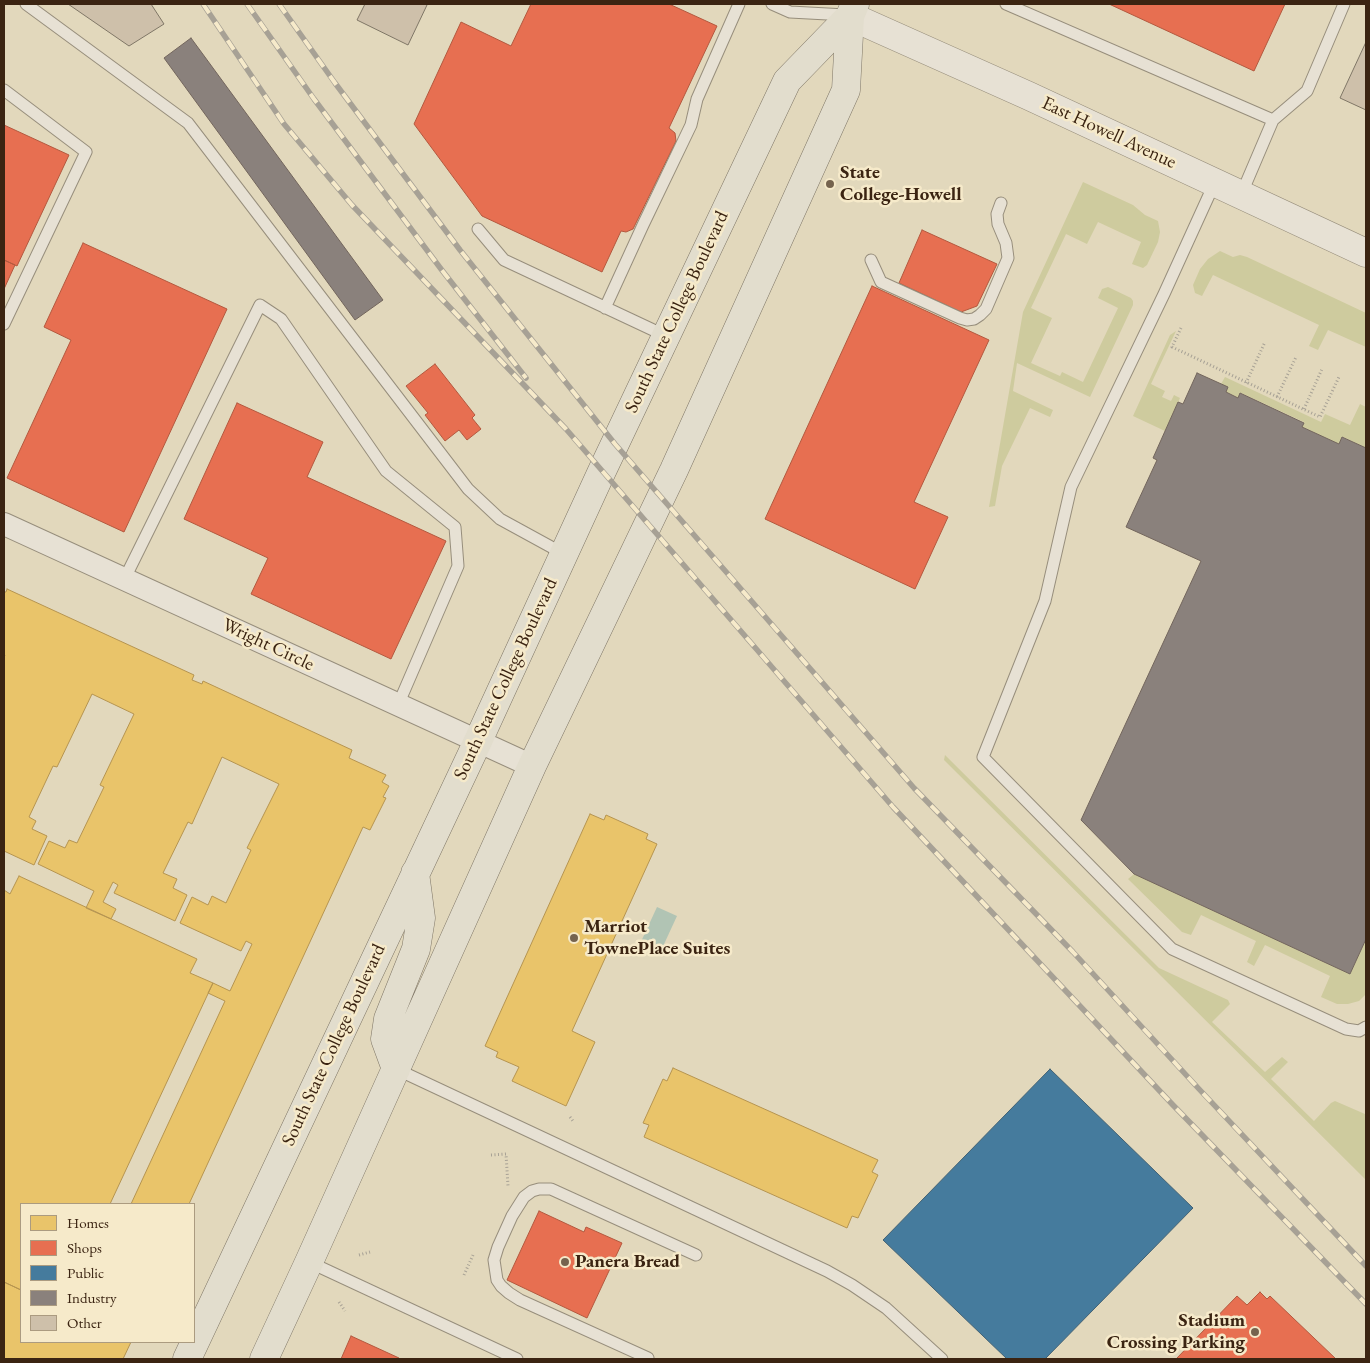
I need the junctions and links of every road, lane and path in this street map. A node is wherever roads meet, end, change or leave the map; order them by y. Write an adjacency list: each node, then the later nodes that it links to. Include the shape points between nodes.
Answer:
1 (26, 4): 27 (lane, via 188,123 468,489 500,519)
2 (739, 4): 15 (lane, via 697,99 691,125)
3 (772, 4): 6 (lane, via 790,12)
4 (1006, 4): 8 (lane)
5 (1344, 4): 8 (lane, via 1307,90)
6 (852, 10): 9 (street, East Howell Avenue); 18 (main road, South State College Boulevard, via 787,81); 31 (main road, via 846,90 667,483)
7 (4, 90): 16 (lane, via 86,152)
8 (1273, 120): 10 (lane)
9 (1214, 182): 10 (street, East Howell Avenue); 33 (lane, via 1072,487 1045,601 983,757 1172,948 1346,1029)
10 (1241, 195): 13 (street, East Howell Avenue)
11 (1001, 203): 14 (lane, via 998,224 1008,258 986,309 974,319 960,318 881,282)
12 (478, 230): 15 (lane, via 504,260)
13 (1366, 253)
14 (871, 260)
15 (606, 308): 18 (lane)
16 (4, 324)
17 (1182, 328): 23 (path, via 1172,347)
18 (666, 336): 27 (main road, South State College Boulevard)
19 (1265, 342): 23 (path)
20 (1296, 357): 24 (path)
21 (1322, 369): 25 (path)
22 (1339, 377): 25 (path, via 1320,417)
23 (1246, 383): 24 (path)
24 (1277, 397): 25 (path)
25 (1304, 409)
26 (4, 524): 28 (street, Wright Circle)
27 (564, 554): 30 (main road, South State College Boulevard)
28 (124, 580): 29 (street, Wright Circle); 29 (lane, via 260,305 281,319 386,471 455,528 458,566)
29 (398, 705): 30 (street, Wright Circle)
30 (478, 741): 31 (street, Wright Circle); 32 (main road, South State College Boulevard)
31 (532, 766): 34 (main road)
32 (415, 873): 34 (main road, via 421,918 416,949 388,1019 385,1039); 43 (main road, South State College Boulevard)
33 (1366, 1027)
34 (396, 1069): 40 (main road); 49 (lane, via 827,1271 886,1308)
35 (570, 1117): 36 (path)
36 (572, 1121)
37 (370, 1252): 38 (path)
38 (358, 1256)
39 (696, 1256): 45 (lane, via 551,1189 532,1190 512,1216 494,1260 501,1286 520,1300)
40 (309, 1262): 47 (main road); 48 (lane)
41 (339, 1302): 42 (path)
42 (344, 1310)
43 (195, 1342)
44 (195, 1343): 46 (main road, South State College Boulevard)
45 (648, 1358)
46 (187, 1359)
47 (264, 1359)
48 (517, 1359)
49 (942, 1359)

